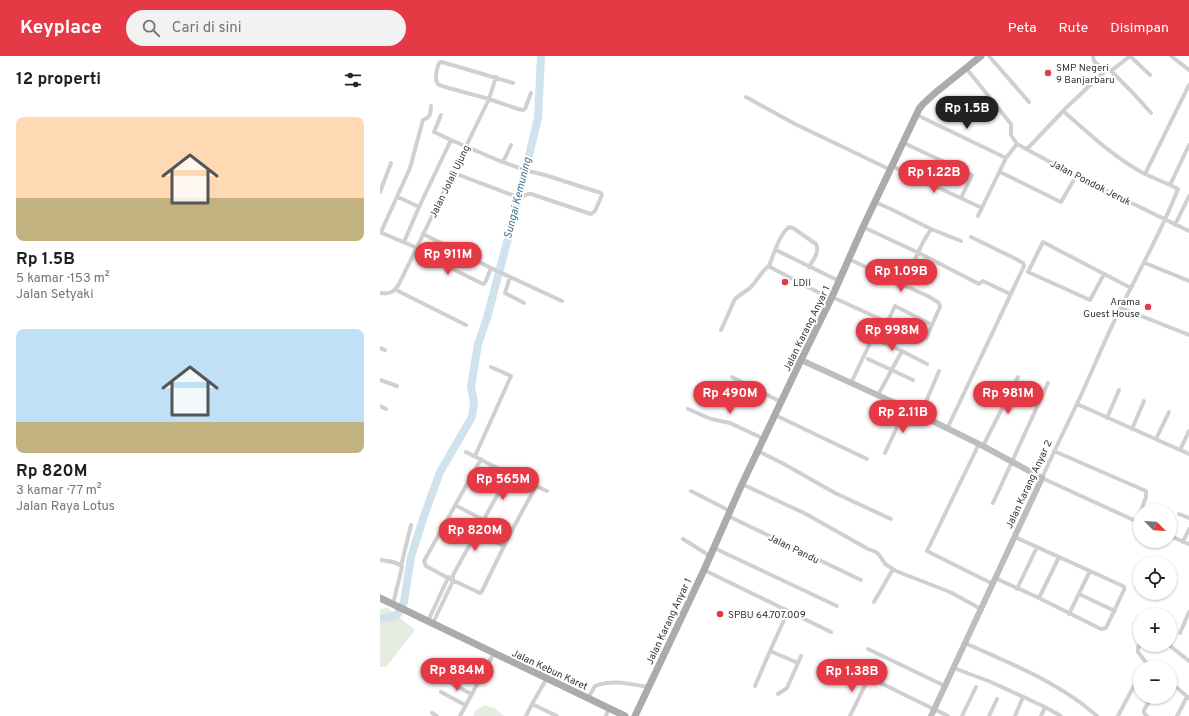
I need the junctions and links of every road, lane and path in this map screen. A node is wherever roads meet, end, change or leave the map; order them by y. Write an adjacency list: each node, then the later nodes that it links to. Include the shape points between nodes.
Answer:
1 (981, 56): 5 (main road, Jalan Karang Anyar 1)
2 (989, 56): 16 (street)
3 (1093, 56): 7 (street, via 1094,61)
4 (1171, 56): 6 (street)
5 (966, 68): 21 (main road, Jalan Karang Anyar 1, via 927,100); 24 (street, via 1011,124 1011,135)
6 (1189, 70)
7 (1105, 71): 8 (street); 18 (street)
8 (1111, 71): 9 (street, via 1130,56); 19 (street)
9 (1150, 75)
10 (496, 77): 11 (street); 15 (street, Jalan Jolali Ujung); 15 (street, via 442,62 438,66 437,84)
11 (513, 83)
12 (1189, 84): 35 (street)
13 (531, 93): 15 (street, via 523,110)
14 (746, 97): 32 (street, via 795,124)
15 (489, 99): 27 (street, Jalan Jolali Ujung)
16 (1029, 102)
17 (430, 106): 40 (street, via 430,115 423,120 410,168)
18 (1063, 111): 28 (street); 35 (street, via 1114,155)
19 (1151, 113)
20 (441, 115): 22 (street, via 434,132)
21 (917, 115): 23 (main road, Jalan Karang Anyar 1); 29 (street)
22 (451, 140): 27 (street); 43 (street)
23 (904, 143): 32 (main road, Jalan Karang Anyar 1); 41 (street, via 972,176)
24 (1017, 144): 28 (street, Jalan Pondok Jeruk); 29 (street)
25 (511, 145): 30 (street)
26 (1189, 145): 37 (street)
27 (466, 146): 30 (street); 34 (street, Jalan Jolali Ujung)
28 (1026, 149): 36 (street, Jalan Pondok Jeruk)
29 (1006, 158): 33 (street)
30 (503, 162): 34 (street, via 601,193 595,211 592,214 531,194 520,197 512,195)
31 (391, 163): 38 (street)
32 (892, 168): 41 (street); 42 (main road, Jalan Karang Anyar 1)
33 (1000, 172): 36 (street, via 1061,202); 44 (street)
34 (454, 173): 52 (street, Jalan Jolali Ujung)
35 (1145, 174): 37 (street)
36 (1076, 176): 46 (street, Jalan Pondok Jeruk)
37 (1170, 185): 46 (street, Jalan Karang Anyar 2, via 1178,189)
38 (380, 192)
39 (1189, 196): 47 (street)
40 (398, 198): 43 (street); 51 (street)
41 (961, 198): 44 (street)
42 (875, 202): 48 (main road, Jalan Karang Anyar 1); 49 (street)
43 (419, 207): 55 (street)
44 (982, 208): 45 (street)
45 (978, 216)
46 (1165, 220): 47 (street); 60 (street, Jalan Karang Anyar 2)
47 (1175, 225): 50 (street)
48 (863, 227): 58 (street); 59 (main road, Jalan Karang Anyar 1)
49 (931, 229): 54 (street); 58 (street)
50 (1189, 231)
51 (381, 232): 55 (street)
52 (424, 234): 56 (street, Jalan Jolali Ujung); 63 (street)
53 (971, 237): 72 (street, via 1023,263)
54 (961, 241)
55 (404, 242): 56 (street)
56 (416, 250): 63 (street, via 483,284); 70 (street, Jalan Jolali Ujung)
57 (776, 250): 61 (street); 62 (street); 62 (street, via 786,229 793,228 818,247)
58 (919, 253): 68 (street); 72 (street, via 979,284 983,281)
59 (849, 259): 66 (main road, Jalan Karang Anyar 1); 68 (street)
60 (1145, 263): 67 (street); 69 (street, Jalan Karang Anyar 2)
61 (770, 266): 73 (street); 80 (street, via 764,269 752,286 735,299)
62 (809, 267): 66 (street)
63 (493, 269): 65 (street)
64 (1104, 274): 64 (street, via 1042,242 1028,272 1090,300); 69 (street)
65 (510, 277): 74 (street); 75 (street, via 505,293)
66 (840, 281): 73 (main road, Jalan Karang Anyar 1)
67 (1189, 281)
68 (903, 285): 78 (street, via 939,303 940,307)
69 (1131, 288): 76 (street, Jalan Karang Anyar 2)
70 (396, 290): 71 (street, via 389,294); 79 (street)
71 (380, 293)
72 (1010, 294): 111 (street)
73 (831, 298): 77 (street); 86 (main road, Jalan Karang Anyar 1)
74 (562, 302)
75 (524, 303)
76 (1121, 308): 81 (street); 102 (street, Jalan Karang Anyar 2)
77 (887, 323): 78 (street, via 924,339); 78 (street, via 895,306)
78 (932, 324)
79 (466, 325)
80 (721, 330)
81 (1189, 335)
82 (871, 341): 95 (street)
83 (879, 341): 84 (street)
84 (902, 351): 87 (street); 89 (street)
85 (868, 359): 89 (street)
86 (801, 360): 95 (street); 101 (main road, Jalan Karang Anyar 1)
87 (927, 364)
88 (491, 367): 123 (street, via 512,376)
89 (892, 370): 94 (street); 99 (street)
90 (939, 371): 109 (street)
91 (732, 377): 101 (street)
92 (1018, 377): 116 (street)
93 (380, 380): 97 (street)
94 (913, 380)
95 (851, 383): 99 (street)
96 (1048, 383): 126 (street)
97 (397, 386)
98 (1119, 390): 110 (street)
99 (878, 395): 104 (street)
100 (1144, 401): 112 (street)
101 (781, 402): 108 (main road, Jalan Karang Anyar 1)
102 (1077, 404): 110 (street); 119 (street, Jalan Karang Anyar 2)
103 (380, 406): 105 (street)
104 (906, 408): 109 (street); 121 (street)
105 (386, 409)
106 (688, 409): 114 (street, via 711,419 730,423)
107 (1169, 412): 115 (street)
108 (775, 415): 114 (main road, Jalan Karang Anyar 1); 125 (street)
109 (920, 416): 111 (street)
110 (1107, 418): 112 (street)
111 (947, 429): 116 (street)
112 (1132, 429): 115 (street)
113 (1189, 431): 117 (street)
114 (764, 439): 118 (main road, Jalan Karang Anyar 1)
115 (1156, 439): 117 (street)
116 (981, 445): 126 (street); 166 (street, via 927,552)
117 (1180, 450): 122 (street)
118 (758, 451): 129 (main road, Jalan Karang Anyar 1); 140 (street, via 835,493)
119 (1054, 451): 128 (street, Jalan Karang Anyar 2); 134 (street, via 1146,491)
120 (466, 452): 123 (street)
121 (885, 453)
122 (1189, 454)
123 (475, 456): 124 (street)
124 (481, 459): 127 (street); 135 (street)
125 (867, 459)
126 (1012, 462): 128 (street); 133 (street)
127 (509, 474): 130 (street); 141 (street)
128 (1042, 478): 142 (street); 147 (street, Jalan Karang Anyar 2)
129 (742, 484): 136 (main road, Jalan Karang Anyar 1); 159 (street, via 806,514 876,552 885,564)
130 (536, 486): 131 (street); 146 (street)
131 (547, 491)
132 (690, 491): 136 (street, Jalan Pandu)
133 (994, 504)
134 (1143, 504)
135 (455, 505): 138 (street); 141 (street)
136 (729, 514): 154 (main road, Jalan Karang Anyar 1); 164 (street, Jalan Pandu)
137 (1179, 514): 139 (street)
138 (448, 518): 145 (street); 163 (street, via 424,561 426,566)
139 (1189, 518)
140 (891, 519)
141 (483, 520): 145 (street); 146 (street)
142 (1133, 520)
143 (411, 524): 158 (street)
144 (1189, 529): 150 (street)
145 (476, 532): 152 (street); 162 (street)
146 (510, 534): 152 (street)
147 (1014, 537): 153 (street); 166 (street, Jalan Karang Anyar 2)
148 (683, 539): 155 (street)
149 (1177, 539): 150 (street)
150 (1183, 542): 151 (street)
151 (1189, 544)
152 (504, 546): 165 (street, via 480,593)
153 (1037, 547): 156 (street); 167 (street)
154 (714, 548): 155 (main road, Jalan Karang Anyar 1); 173 (street)
155 (710, 556): 160 (main road, Jalan Karang Anyar 1)
156 (1059, 557): 161 (street); 170 (street)
157 (380, 560): 158 (street, via 395,562)
158 (401, 566): 172 (street)
159 (893, 569): 171 (street); 174 (street, via 950,592)
160 (704, 570): 175 (street); 199 (main road, Jalan Karang Anyar 1)
161 (1090, 571): 168 (street); 176 (street, via 1124,587)
162 (453, 576): 163 (street); 165 (street)
163 (448, 578): 165 (street); 179 (street)
164 (861, 580)
165 (453, 581): 179 (street)
166 (994, 581): 167 (street); 174 (street, Jalan Karang Anyar 2)
167 (1017, 588): 170 (street)
168 (1079, 594): 176 (street); 178 (street)
169 (380, 598): 172 (main road, Jalan Kebun Karet)
170 (1039, 598): 178 (street)
171 (874, 602)
172 (395, 605): 179 (main road, Jalan Kebun Karet)
173 (837, 606)
174 (981, 609): 182 (street, Jalan Karang Anyar 2)
175 (788, 611): 180 (street); 184 (street)
176 (1115, 611): 178 (street, via 1104,630)
177 (1189, 612): 181 (street)
178 (1069, 614)
179 (430, 622): 187 (main road, Jalan Kebun Karet)
180 (832, 632)
181 (1180, 632)
182 (965, 643): 192 (street, Jalan Karang Anyar 2); 232 (street, via 1046,680)
183 (868, 649): 198 (street)
184 (770, 651): 191 (street); 197 (street)
185 (1177, 651): 190 (street)
186 (1138, 652): 189 (street)
187 (494, 653): 194 (main road, Jalan Kebun Karet); 204 (street)
188 (801, 656): 191 (street)
189 (1145, 660)
190 (1189, 661)
191 (798, 663): 205 (street, via 787,688)
192 (954, 668): 198 (street, Jalan Karang Anyar 2); 206 (street)
193 (856, 671): 195 (street)
194 (547, 678): 207 (main road, Jalan Kebun Karet); 210 (street)
195 (869, 678): 215 (street); 224 (street)
196 (451, 683): 204 (street)
197 (755, 686)
198 (945, 686): 215 (street, Jalan Karang Anyar 2)
199 (648, 687): 207 (street, via 602,683 595,686); 223 (main road, Jalan Karang Anyar 1)
200 (976, 687): 227 (street)
201 (1133, 688): 233 (street)
202 (1177, 688): 208 (street)
203 (441, 692): 212 (street)
204 (471, 694): 212 (street)
205 (778, 694)
206 (1023, 697): 213 (street); 229 (street)
207 (588, 698): 214 (main road, Jalan Kebun Karet)
208 (1188, 698): 235 (street)
209 (998, 699): 228 (street)
210 (532, 704): 219 (street); 220 (street)
211 (1148, 704): 234 (street, via 1144,710)
212 (465, 705): 218 (street)
213 (1045, 707): 230 (street); 231 (street)
214 (609, 708): 221 (street); 222 (main road, Jalan Kebun Karet)
215 (934, 710): 225 (street, Jalan Karang Anyar 2); 226 (street)
216 (432, 714): 217 (street)
217 (437, 716)
218 (460, 716)
219 (526, 716)
220 (557, 716)
221 (606, 716)
222 (625, 716)
223 (635, 716)
224 (850, 716)
225 (931, 716)
226 (948, 716)
227 (962, 716)
228 (989, 716)
229 (1015, 716)
230 (1041, 716)
231 (1061, 716)
232 (1097, 716)
233 (1118, 716)
234 (1146, 716)
235 (1177, 716)

